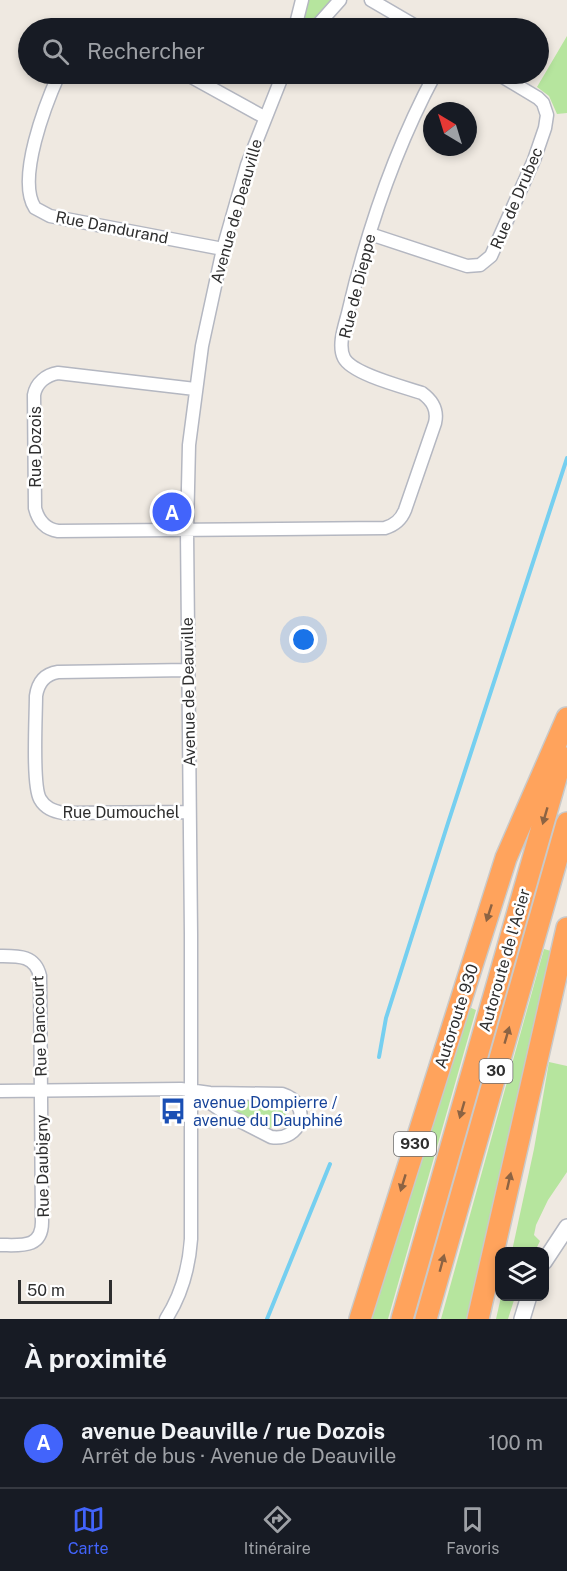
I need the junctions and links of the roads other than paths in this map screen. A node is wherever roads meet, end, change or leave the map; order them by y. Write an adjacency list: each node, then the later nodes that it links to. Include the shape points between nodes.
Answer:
1 (302, 0): 4 (street)
2 (340, 0): 5 (street)
3 (371, 0): 6 (street)
4 (298, 18)
5 (324, 18)
6 (402, 18)
7 (55, 84): 14 (street, Rue Dandurand, via 32,155 29,191 39,212)
8 (204, 84): 12 (street)
9 (279, 84): 12 (street, Avenue de Deauville)
10 (430, 84): 13 (street, Rue de Dieppe, via 397,156)
11 (515, 84): 13 (street, Rue de Drubec, via 538,98 548,115 534,160 491,256 480,265 467,266)
12 (264, 117): 14 (street, Avenue de Deauville)
13 (370, 234): 16 (street, Rue de Dieppe, via 342,337 344,358 356,369 426,396 436,413 402,515 385,528)
14 (223, 249): 15 (street, Avenue de Deauville)
15 (195, 390): 16 (street, Avenue de Deauville); 16 (street, Rue Dozois, via 58,373 42,381 34,395 35,508 46,527 58,531)
16 (187, 531): 17 (street, Avenue de Deauville)
17 (188, 670): 20 (street, Avenue de Deauville); 20 (street, Rue Dumouchel, via 58,672 46,676 39,683 36,696 36,785 46,807 63,813)
18 (567, 718): 30 (highway, Autoroute 930 / 930, one-way to 30, via 506,858)
19 (567, 739): 35 (highway, Autoroute de l'Acier / 30, one-way to 35)
20 (189, 812): 26 (street, Avenue de Deauville)
21 (567, 822): 36 (highway, Autoroute de l'Acier / 30, one-way to 21)
22 (567, 928): 37 (highway, one-way to 22)
23 (0, 956): 25 (street, Rue Dancourt, via 28,958 38,970)
24 (0, 1090): 25 (street)
25 (41, 1090): 26 (street); 28 (street, Rue Daubigny, via 42,1231 28,1244)
26 (191, 1090): 26 (street, via 271,1137 287,1136 300,1117 298,1105 282,1094); 32 (street, Avenue de Deauville, via 190,1252 183,1285)
27 (567, 1227): 29 (street)
28 (0, 1245)
29 (549, 1254)
30 (372, 1280): 33 (highway); 34 (highway, Autoroute 930 / 930)
31 (527, 1301): 38 (street)
32 (166, 1319)
33 (352, 1319)
34 (360, 1319)
35 (402, 1319)
36 (426, 1319)
37 (478, 1319)
38 (522, 1319)

